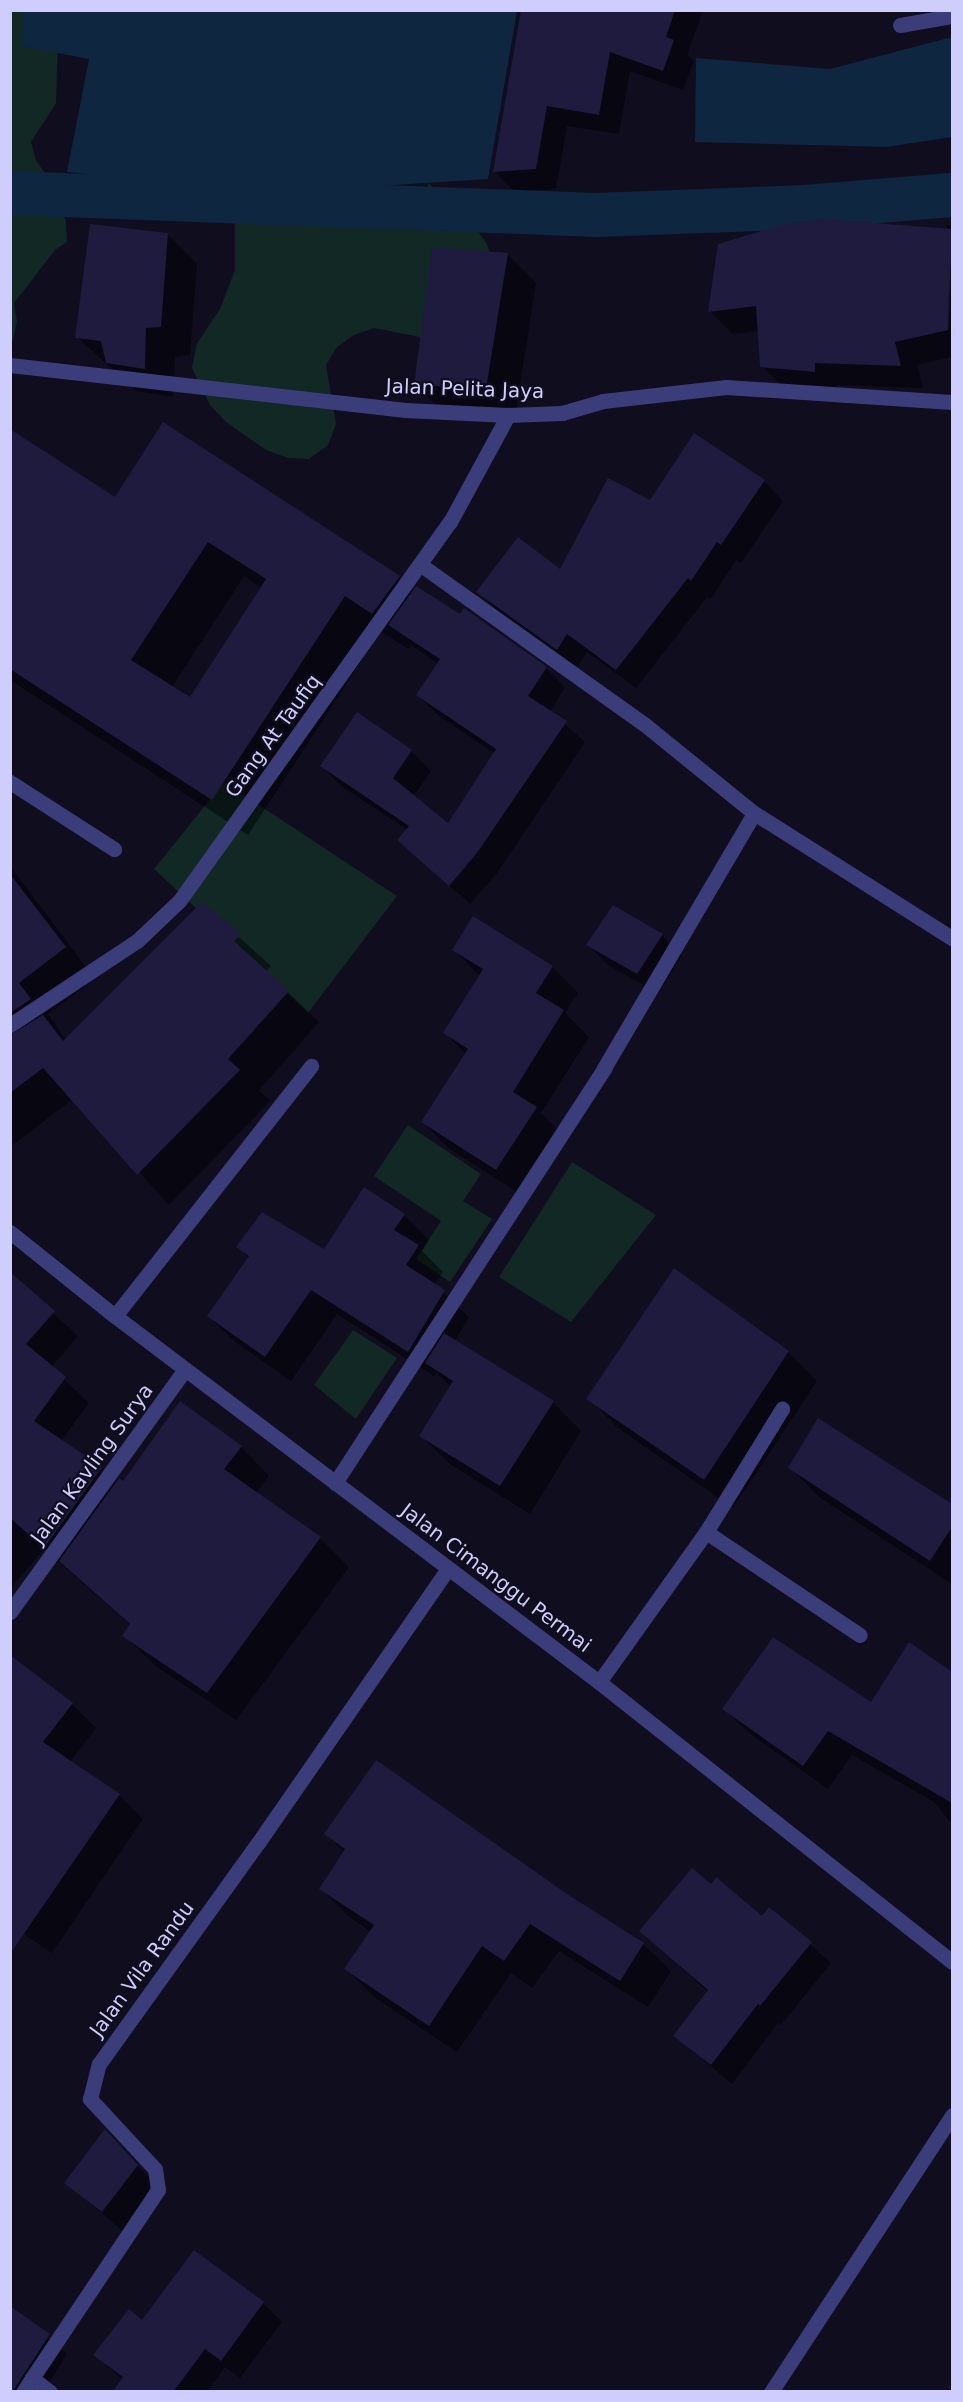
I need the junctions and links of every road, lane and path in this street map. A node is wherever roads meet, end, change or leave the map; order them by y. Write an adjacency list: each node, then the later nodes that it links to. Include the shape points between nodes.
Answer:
1 (952, 15): 2 (street)
2 (900, 25)
3 (10, 365): 5 (street, Jalan Pelita Jaya, via 405,410)
4 (952, 402): 5 (street, Jalan Pelita Jaya, via 726,387 603,401 562,413)
5 (508, 416): 6 (street, Gang At Taufiq, via 450,522)
6 (421, 565): 8 (street, via 644,724); 11 (street, Gang At Taufiq, via 180,900 137,941)
7 (10, 782): 9 (street)
8 (754, 813): 10 (street); 17 (street, via 604,1068)
9 (114, 849)
10 (952, 938)
11 (10, 1024)
12 (311, 1066): 14 (street)
13 (10, 1232): 14 (street, Jalan Cimanggu Permai)
14 (115, 1317): 15 (street, Jalan Cimanggu Permai)
15 (185, 1369): 17 (street, Jalan Cimanggu Permai); 20 (street, Jalan Kavling Surya)
16 (782, 1409): 18 (street)
17 (335, 1483): 19 (street, Jalan Cimanggu Permai)
18 (706, 1532): 21 (street); 22 (street)
19 (448, 1569): 22 (street, Jalan Cimanggu Permai); 25 (street, Jalan Vila Randu, via 99,2064 90,2099 155,2169 158,2190)
20 (10, 1612)
21 (860, 1635)
22 (599, 1682): 23 (street, Jalan Cimanggu Permai)
23 (952, 1962)
24 (952, 2115): 28 (street)
25 (32, 2378): 26 (street); 27 (street)
26 (23, 2391)
27 (50, 2391)
28 (771, 2391)

